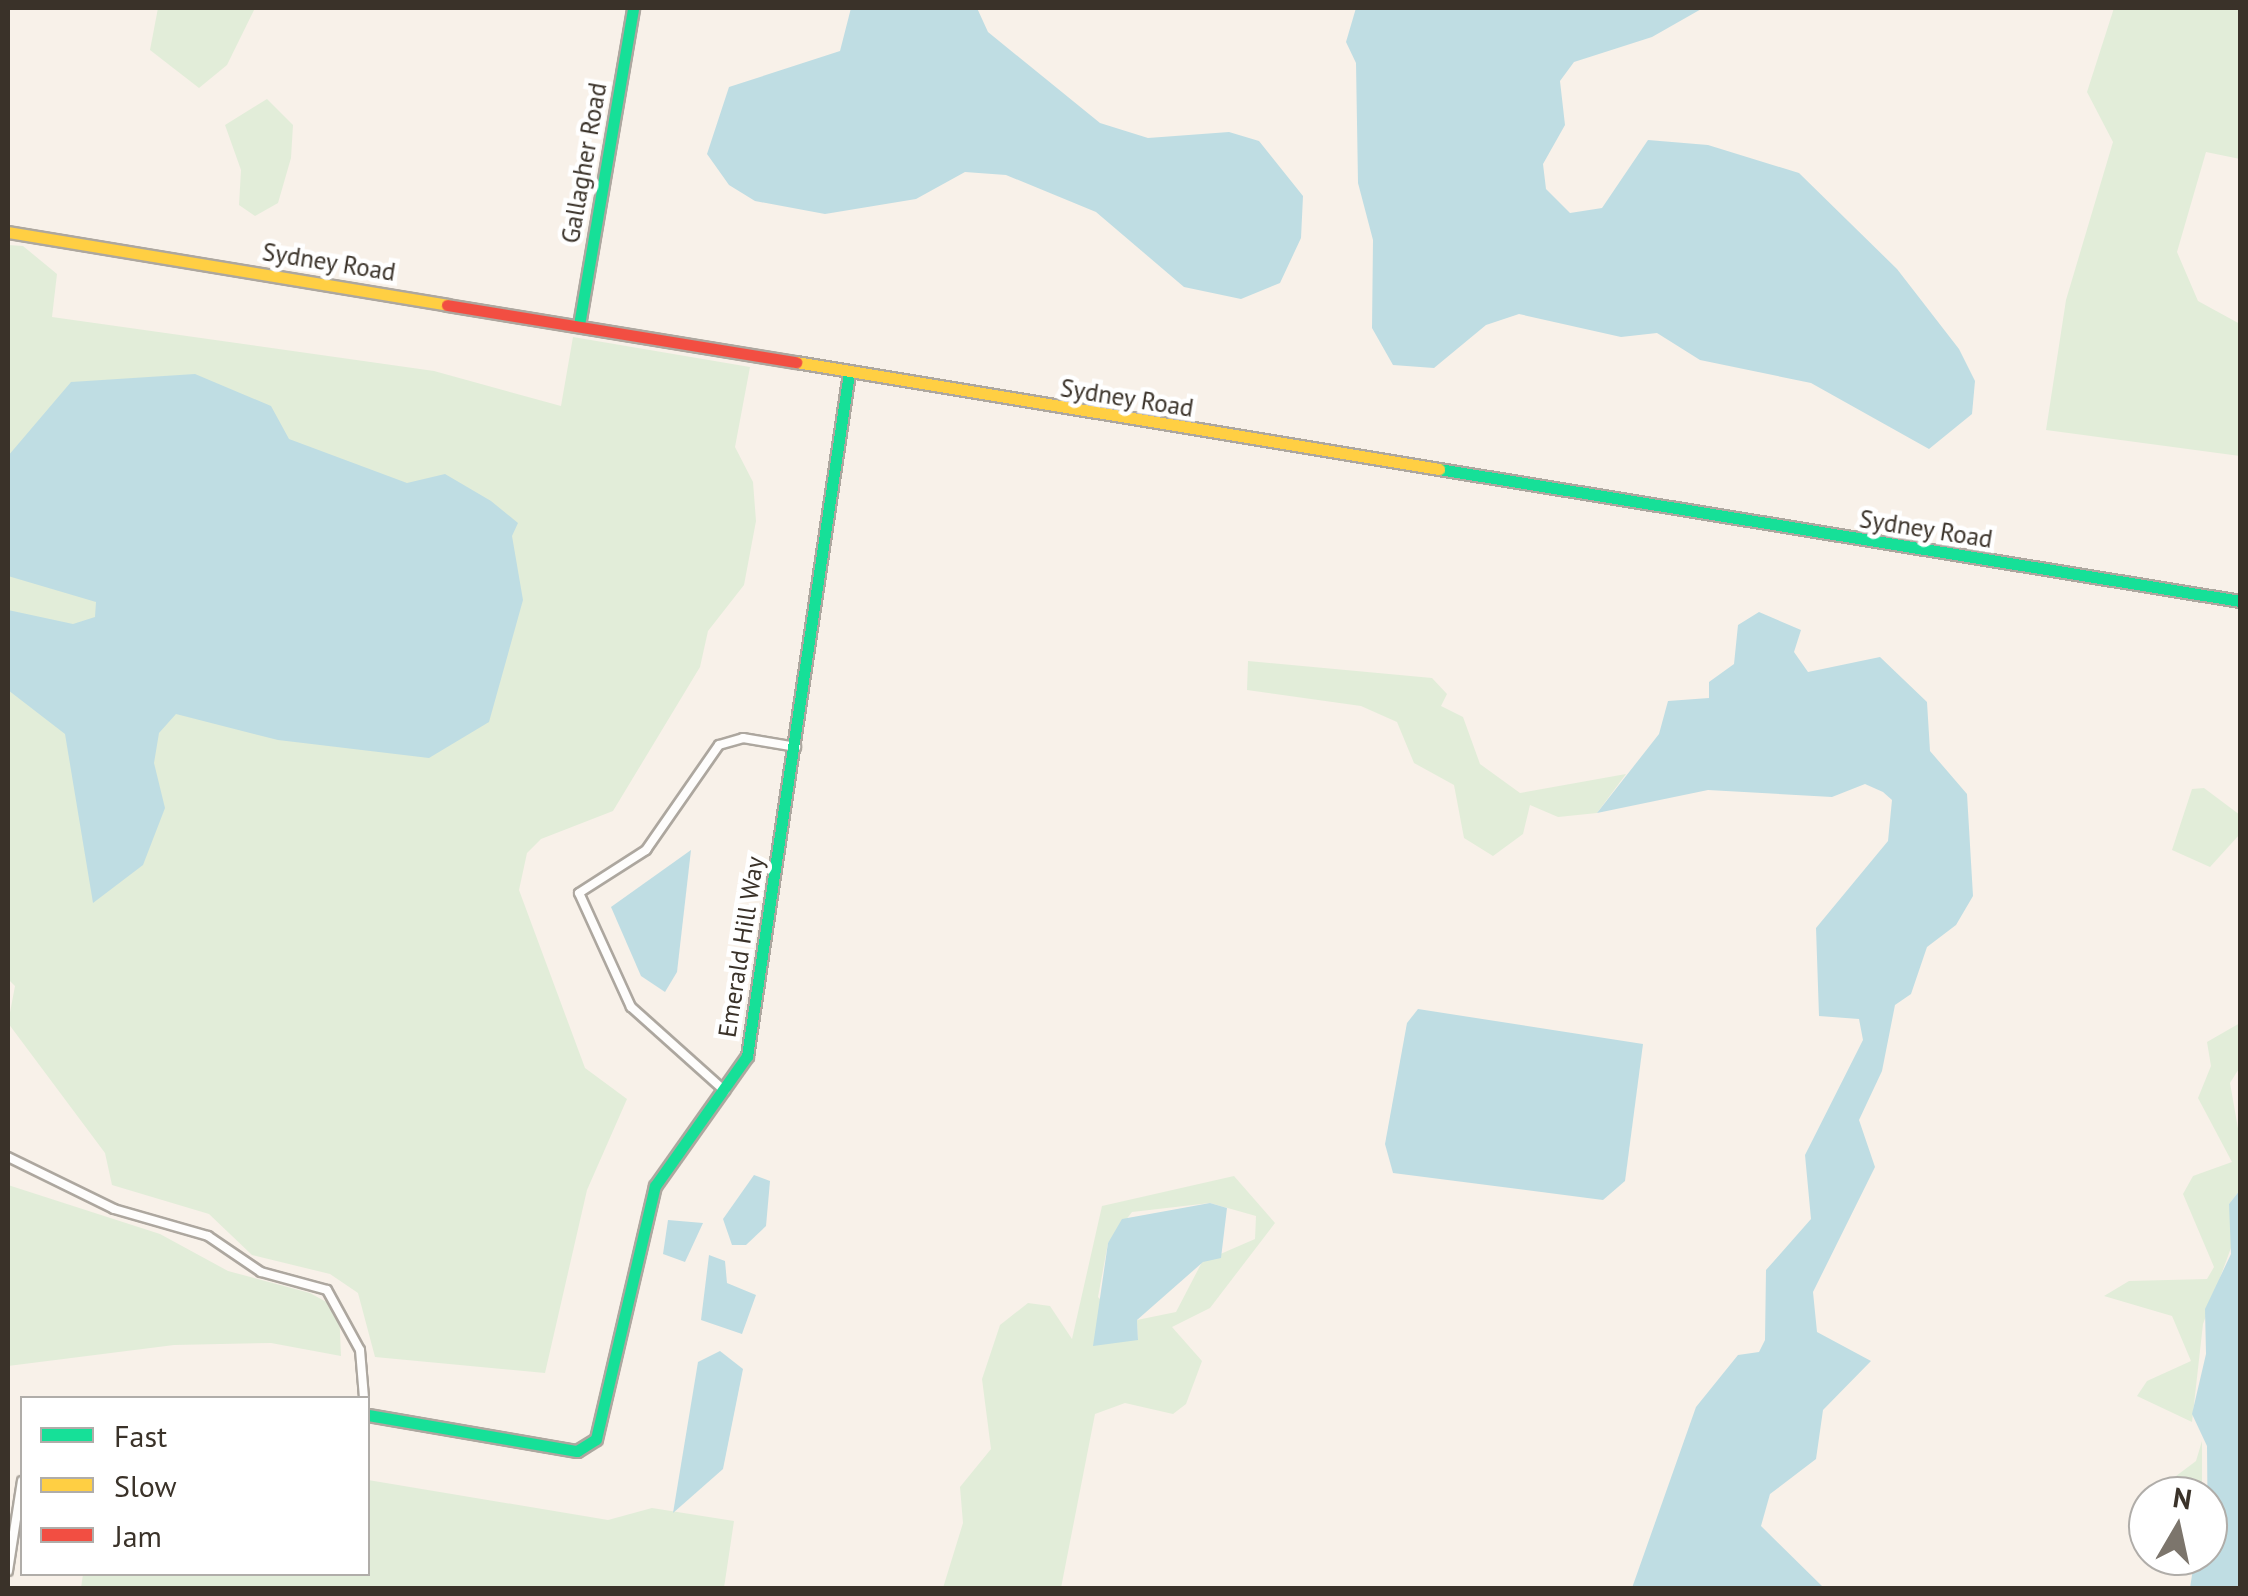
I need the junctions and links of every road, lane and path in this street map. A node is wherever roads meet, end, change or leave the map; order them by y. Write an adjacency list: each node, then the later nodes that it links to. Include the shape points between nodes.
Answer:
1 (633, 8): 3 (street, Gallagher Road)
2 (8, 232): 3 (street, Sydney Road)
3 (579, 325): 4 (street, Sydney Road)
4 (850, 373): 5 (street, Sydney Road); 6 (street, Emerald Hill Way)
5 (2240, 601)
6 (796, 747): 7 (street, Emerald Hill Way, via 746,1056); 7 (street, via 743,738 719,745 646,850 579,893 631,1006)
7 (727, 1093): 10 (street, Emerald Hill Way, via 655,1186 590,1448)
8 (8, 1157): 9 (street, via 114,1209 179,1224 261,1272 327,1290 360,1350)
9 (364, 1396)
10 (370, 1415)
11 (20, 1493): 12 (street)
12 (8, 1565)

